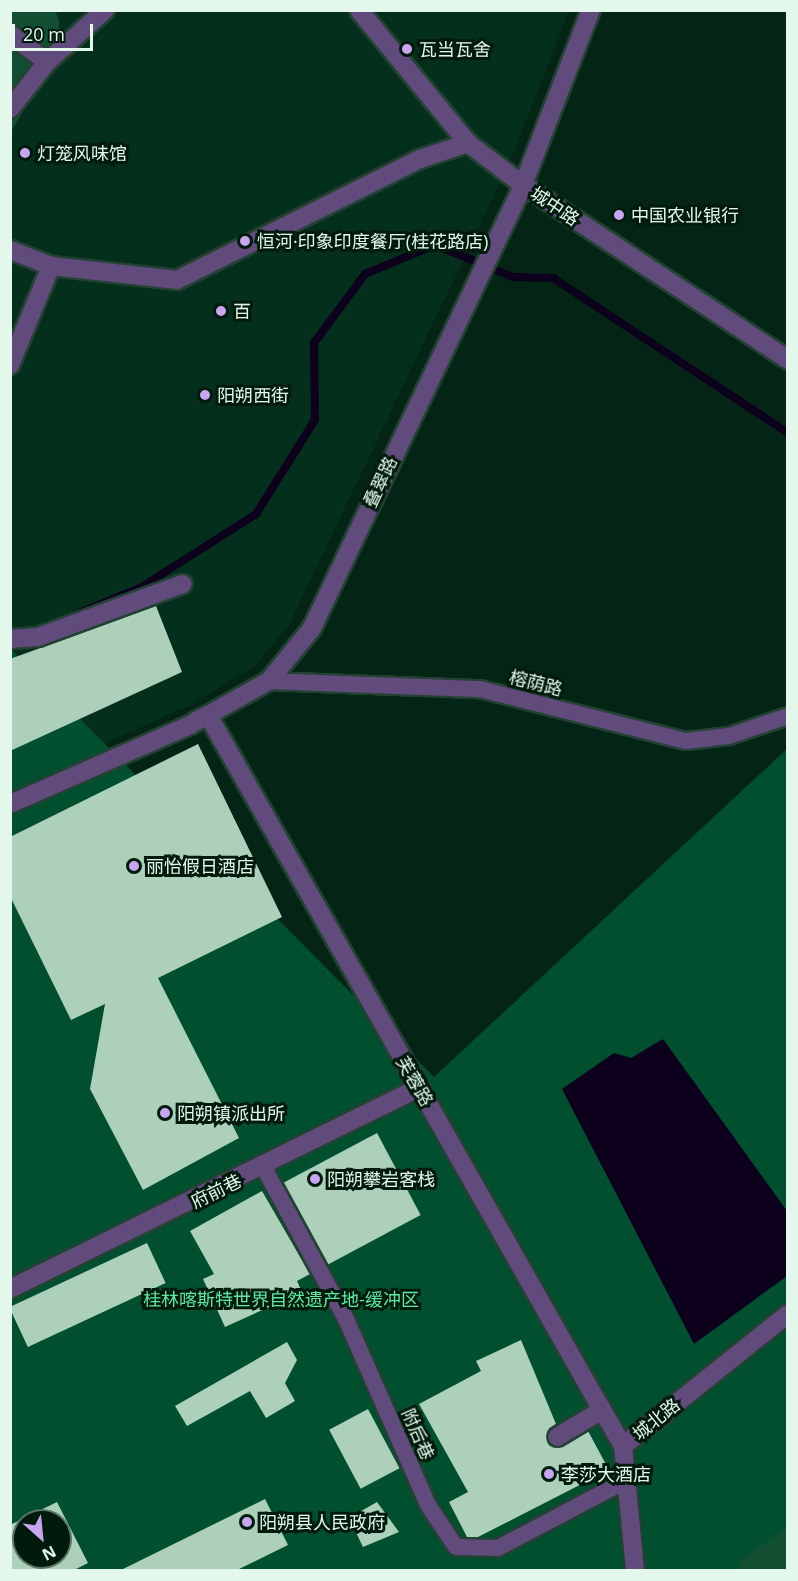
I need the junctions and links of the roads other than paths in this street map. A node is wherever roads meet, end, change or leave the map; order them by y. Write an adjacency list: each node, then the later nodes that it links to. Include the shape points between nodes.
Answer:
1 (105, 10): 5 (street)
2 (359, 10): 7 (street, 城中路)
3 (591, 10): 8 (street, 叠翠路)
4 (10, 34): 5 (street)
5 (47, 62): 6 (street)
6 (10, 109)
7 (468, 143): 8 (street, 城中路); 10 (street, via 420,159 177,280)
8 (524, 184): 11 (street, 城中路); 15 (street, 叠翠路, via 312,628)
9 (10, 250): 10 (street)
10 (51, 266): 12 (street)
11 (788, 360)
12 (10, 365)
13 (183, 584): 14 (street, via 38,637)
14 (10, 639)
15 (269, 681): 16 (street, 叠翠路); 17 (lane, 榕荫路, via 480,689 686,741 729,736)
16 (208, 716): 18 (street, 叠翠路); 19 (street, 芙蓉路); 23 (street)
17 (788, 716)
18 (10, 806)
19 (418, 1088): 20 (street, 府前巷); 23 (street, 芙蓉路)
20 (264, 1168): 21 (street, 府前巷); 26 (lane, 附后巷, via 346,1319 428,1505 456,1547 498,1548)
21 (10, 1289)
22 (788, 1314): 25 (street, 城北路)
23 (599, 1405): 24 (street); 25 (street, 芙蓉路)
24 (557, 1437)
25 (623, 1446): 26 (street, 城北路)
26 (625, 1481): 27 (street, 城北路)
27 (635, 1570)

